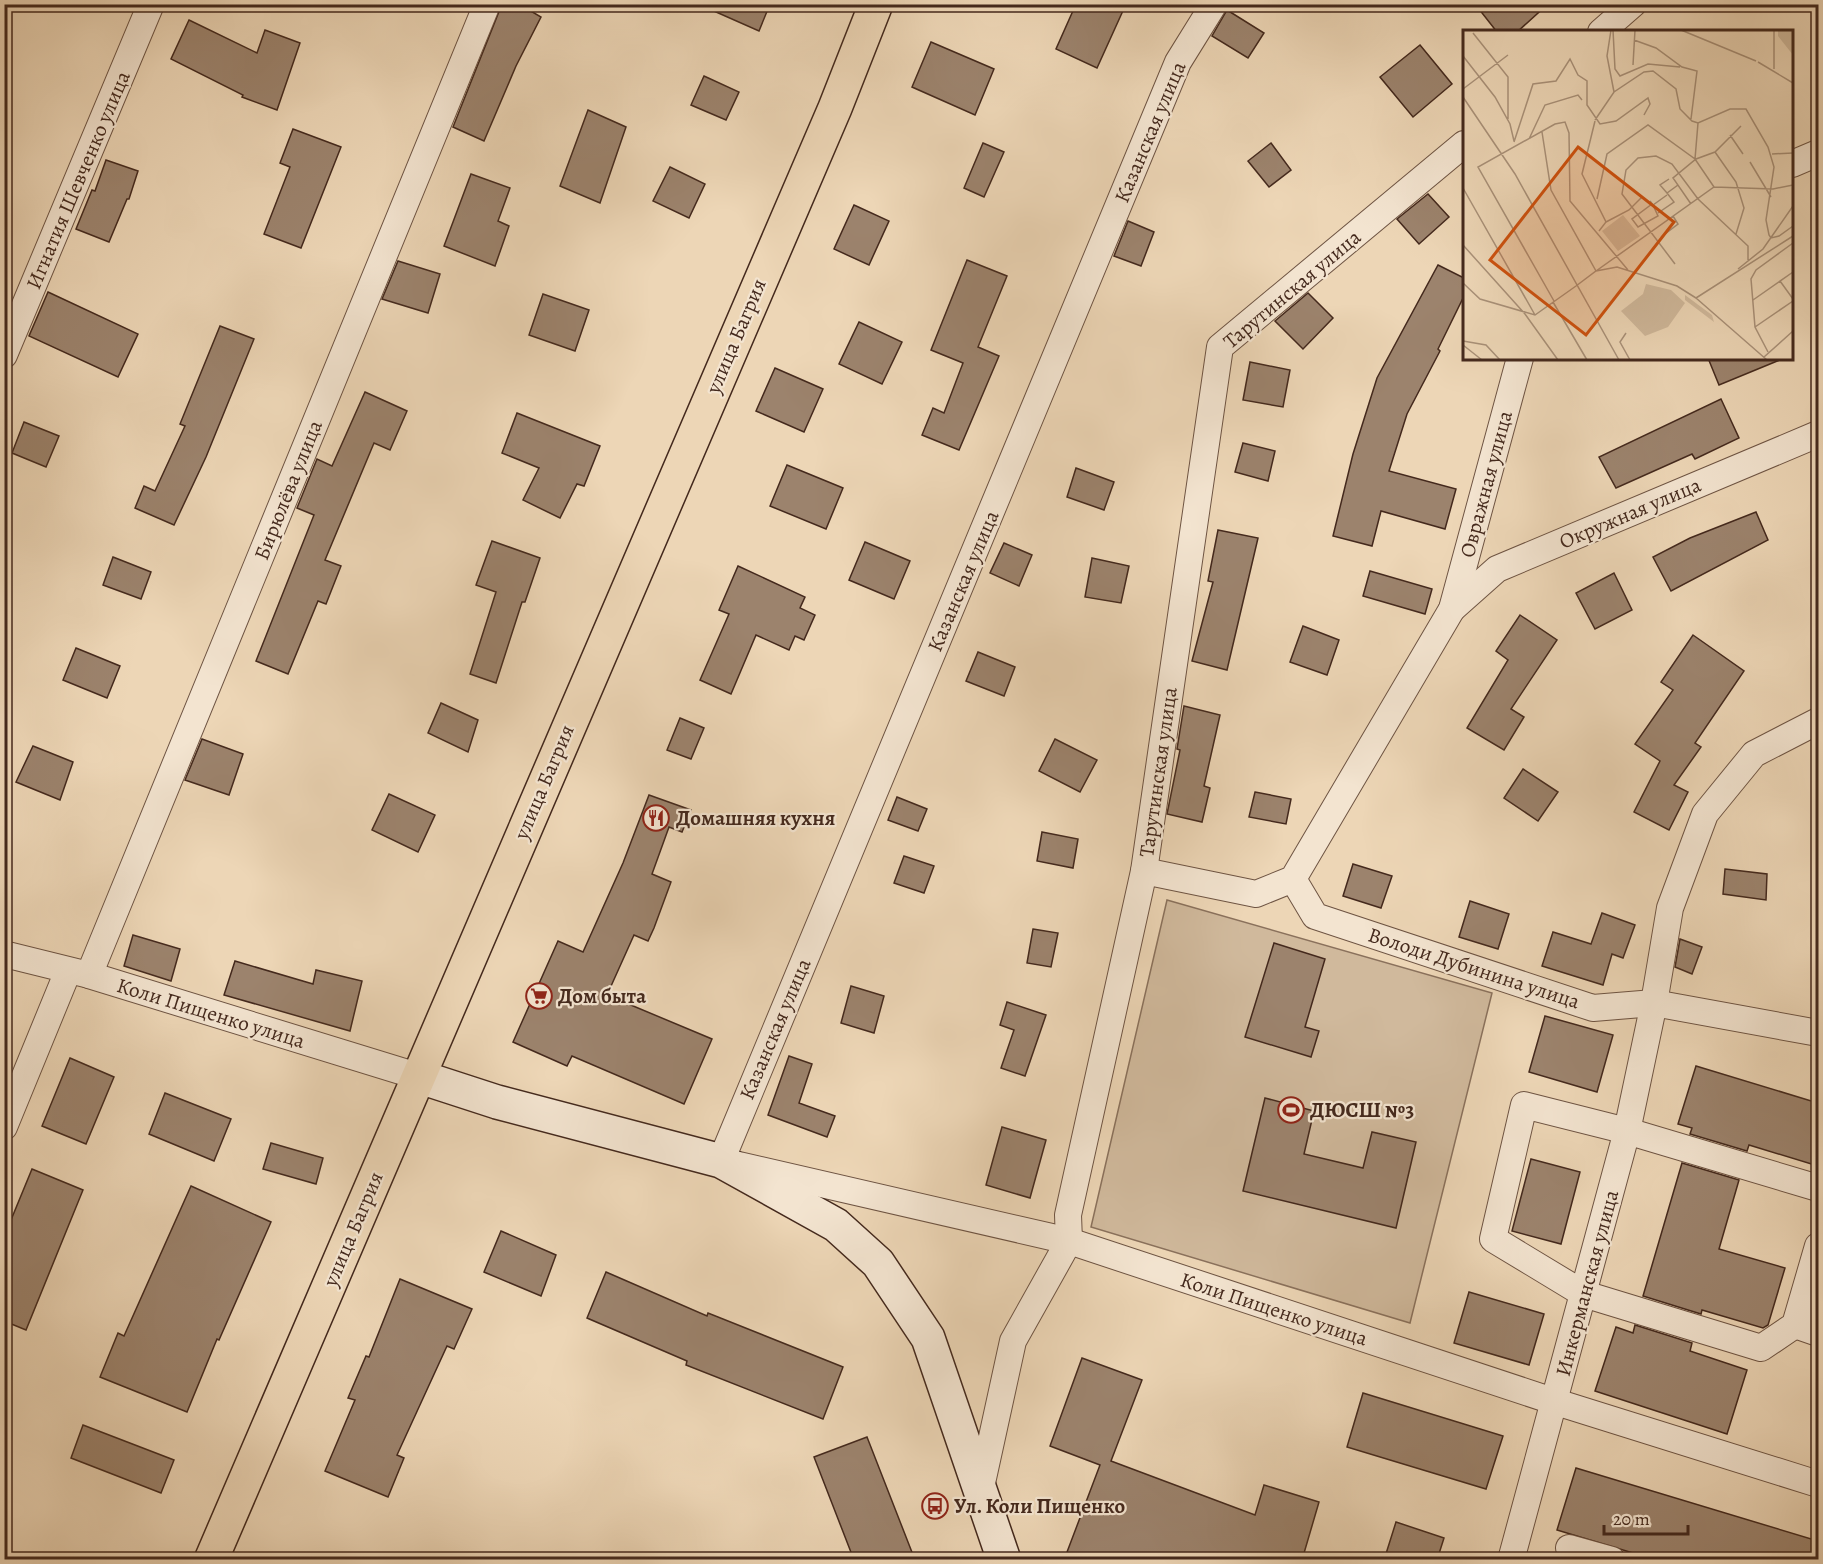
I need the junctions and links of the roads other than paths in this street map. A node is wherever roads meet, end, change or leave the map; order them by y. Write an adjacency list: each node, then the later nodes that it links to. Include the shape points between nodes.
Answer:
1 (151, 4): 10 (street, Игнатия Шевченко улица)
2 (487, 4): 18 (street, Бирюлёва улица)
3 (876, 4): 21 (main road, улица Багрия, via 835,108)
4 (1214, 4): 24 (street, Казанская улица, via 1178,62)
5 (1633, 4): 6 (street)
6 (1603, 30)
7 (1463, 145): 15 (street, Тарутинская улица, via 1220,347)
8 (1818, 153): 9 (street)
9 (1793, 163)
10 (4, 355)
11 (1519, 360): 13 (street, Овражная улица)
12 (1818, 434): 13 (street, Окружная улица, via 1497,569)
13 (1452, 609): 16 (street)
14 (1818, 721): 19 (street, Инкерманская улица, via 1754,754 1705,814 1670,908)
15 (1144, 871): 16 (street, via 1256,894); 26 (street, Тарутинская улица, via 1068,1215)
16 (1293, 879): 19 (street, Володи Дубинина улица, via 1315,916 1593,1008)
17 (4, 954): 18 (street, Коли Пищенко улица)
18 (78, 973): 21 (street, Коли Пищенко улица); 22 (street, Бирюлёва улица)
19 (1654, 1004): 20 (street, Володи Дубинина улица); 23 (street, Инкерманская улица)
20 (1818, 1033)
21 (417, 1076): 24 (main road, via 498,1102); 34 (main road, улица Багрия)
22 (4, 1127)
23 (1627, 1131): 25 (street); 28 (street, Инкерманская улица); 28 (street, via 1524,1105 1493,1239)
24 (721, 1161): 26 (street, Коли Пищенко улица); 32 (main road, via 836,1225 878,1263 927,1338)
25 (1818, 1188)
26 (1069, 1241): 30 (street, Коли Пищенко улица); 32 (street, Тарутинская улица, via 1013,1341)
27 (1818, 1246): 29 (street)
28 (1584, 1294): 29 (street, via 1761,1348); 30 (street, Инкерманская улица)
29 (1807, 1329)
30 (1556, 1402): 31 (street, Коли Пищенко улица); 36 (street, Инкерманская улица)
31 (1818, 1484)
32 (980, 1492): 35 (main road)
33 (1569, 1548): 37 (street)
34 (211, 1560)
35 (1004, 1560)
36 (1511, 1560)
37 (1612, 1560)

